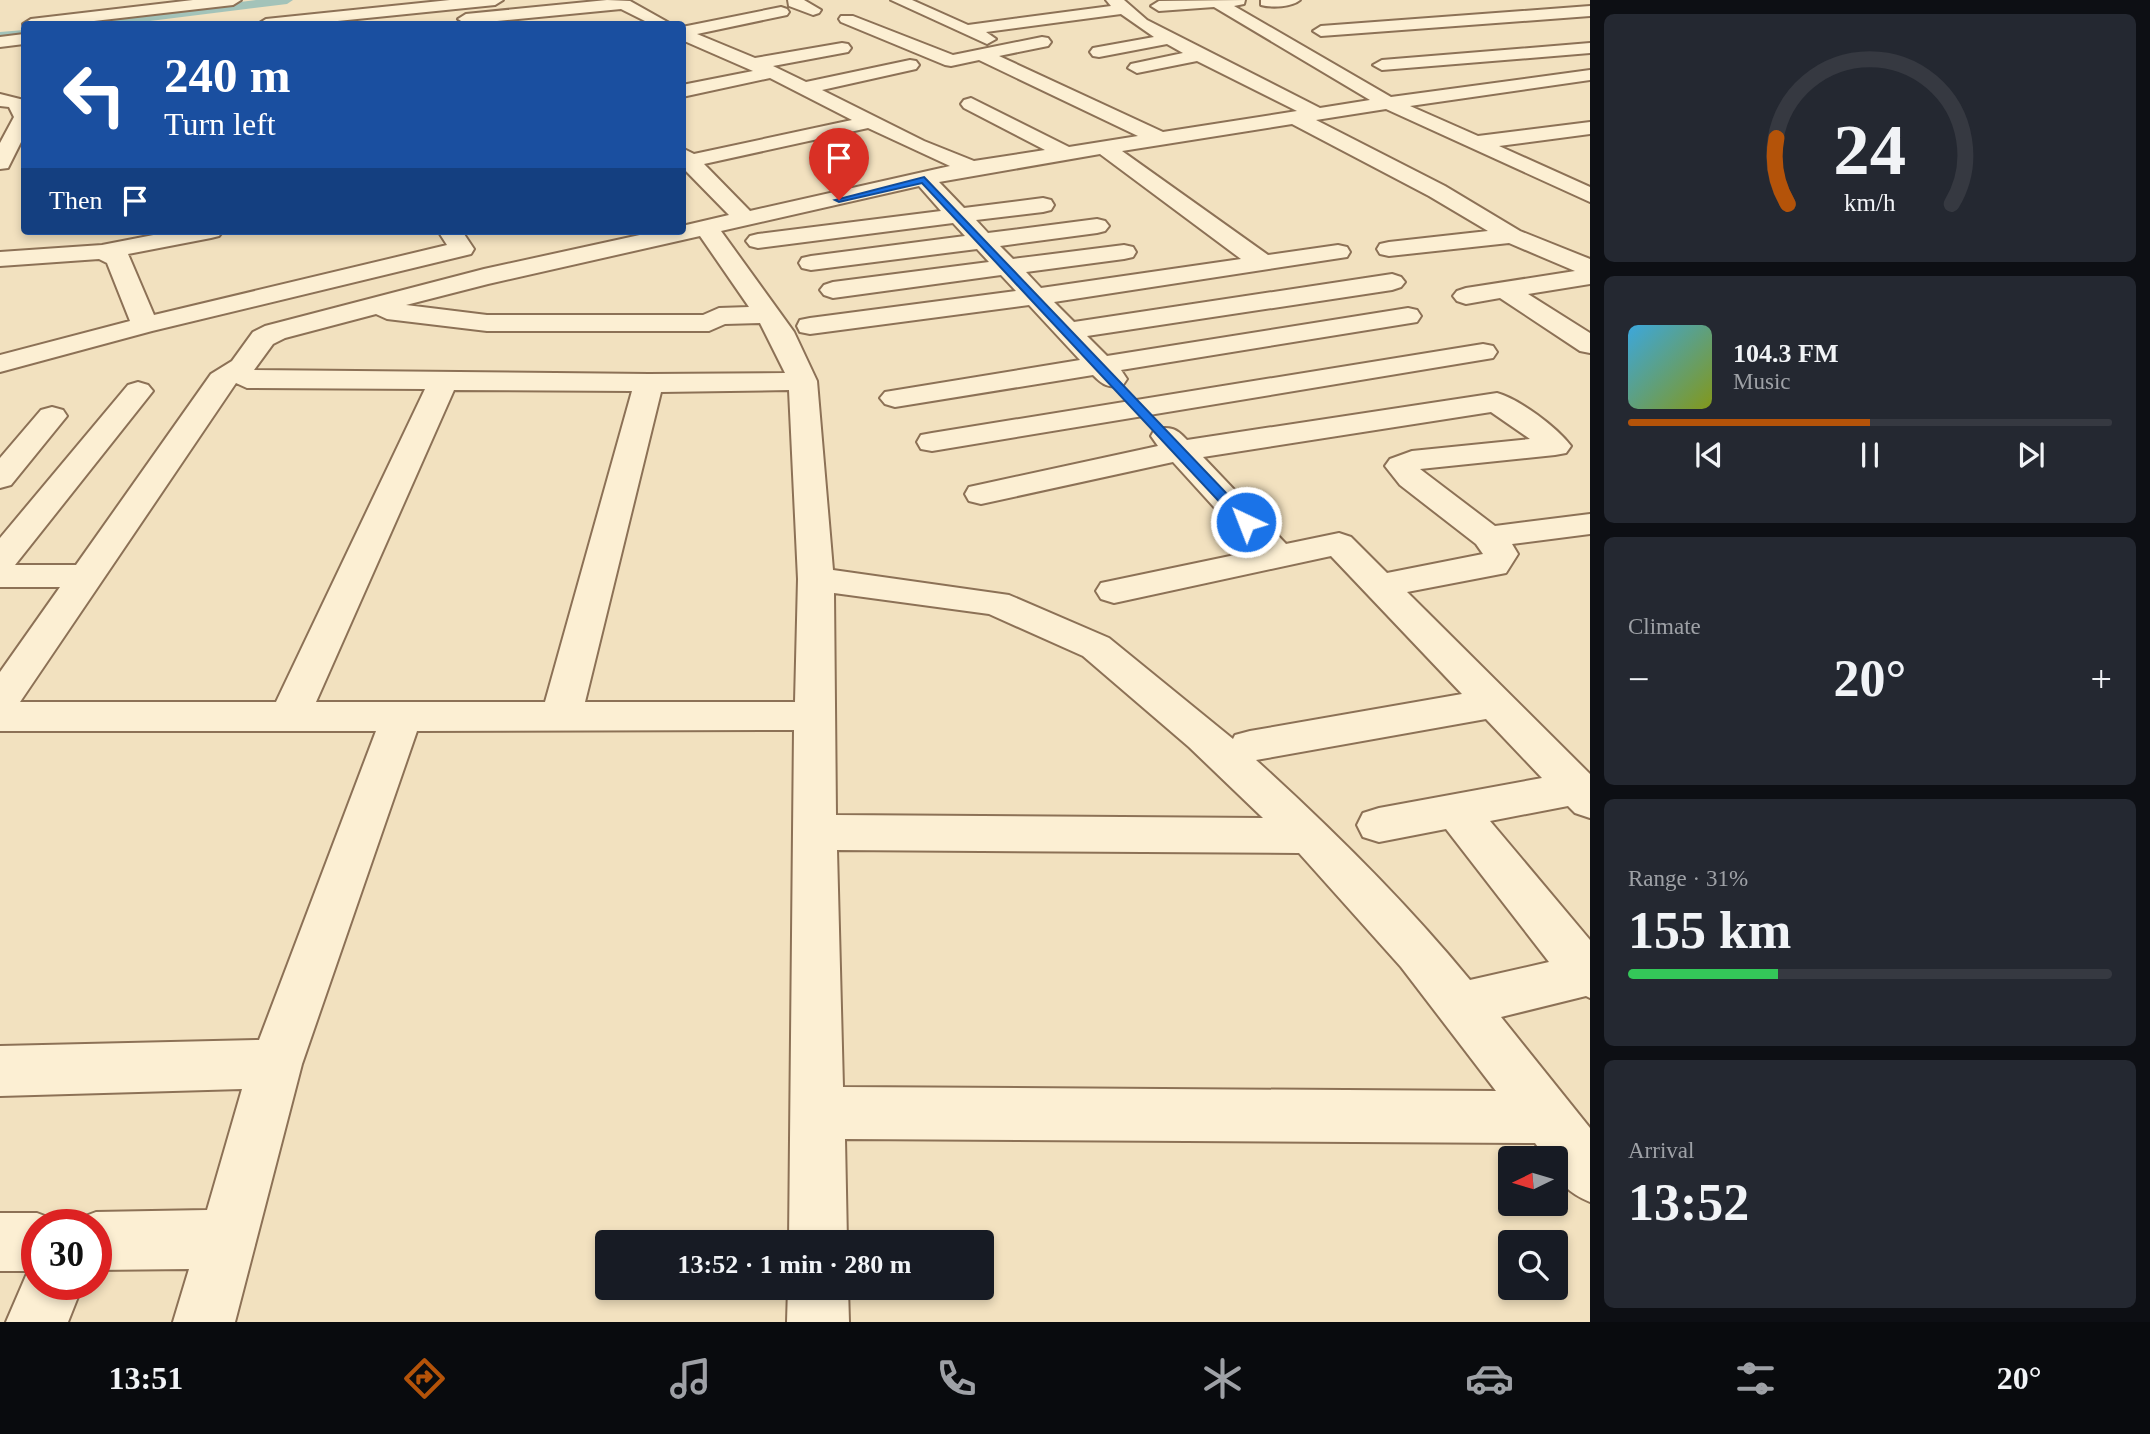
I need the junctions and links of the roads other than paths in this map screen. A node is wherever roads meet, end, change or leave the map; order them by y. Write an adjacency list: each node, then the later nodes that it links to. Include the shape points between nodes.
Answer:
1 (98, 0): 27 (street)
2 (233, 0): 27 (street)
3 (495, 0): 18 (street)
4 (796, 0): 19 (street)
5 (1071, 0): 26 (street)
6 (1292, 0): 12 (street)
7 (1566, 0): 17 (street, via 1570,2)
8 (623, 1): 30 (street); 31 (street)
9 (950, 1): 13 (street)
10 (1214, 1): 11 (street); 16 (street); 37 (street)
11 (1242, 1)
12 (1266, 2)
13 (905, 3): 26 (street)
14 (299, 4): 24 (street)
15 (1119, 5): 32 (street); 36 (street)
16 (1159, 6)
17 (1512, 7)
18 (400, 10): 24 (street); 29 (street)
19 (813, 10)
20 (1461, 11): 21 (street); 23 (street, via 1420,8); 38 (street); 50 (street)
21 (1590, 11)
22 (781, 12): 40 (street)
23 (1338, 13)
24 (258, 15): 28 (street)
25 (847, 19): 52 (street, via 951,61)
26 (938, 19): 36 (street)
27 (66, 21)
28 (183, 21)
29 (419, 21)
30 (441, 21)
31 (658, 21)
32 (1141, 23): 35 (street); 43 (street)
33 (21, 25): 34 (street)
34 (0, 28)
35 (1116, 28)
36 (965, 30): 48 (street)
37 (1266, 31): 39 (street); 70 (street)
38 (1321, 31)
39 (1239, 32)
40 (686, 37)
41 (686, 37): 51 (street, via 726,52)
42 (21, 39): 44 (street)
43 (1169, 39): 49 (street); 53 (street)
44 (0, 42)
45 (1042, 42): 48 (street)
46 (842, 48): 51 (street)
47 (1590, 48): 50 (street)
48 (1011, 49): 52 (street)
49 (1099, 52)
50 (1517, 54): 56 (street); 60 (street)
51 (753, 55): 58 (street)
52 (982, 55): 59 (street)
53 (1199, 55): 57 (street); 77 (street)
54 (910, 65): 65 (street)
55 (1052, 65): 59 (street)
56 (1382, 65)
57 (1137, 68)
58 (772, 72): 65 (street); 66 (street)
59 (1021, 72): 61 (street); 67 (street)
60 (1571, 75): 62 (street); 64 (street)
61 (986, 81)
62 (1417, 82)
63 (1086, 87): 67 (street)
64 (1502, 87): 70 (street); 71 (street)
65 (805, 88): 79 (street)
66 (686, 91)
67 (1062, 92): 69 (street); 75 (street)
68 (0, 100): 74 (street, via 16,102)
69 (1026, 100)
70 (1388, 103): 77 (street); 83 (street)
71 (1539, 103)
72 (971, 104): 86 (street)
73 (1131, 107): 75 (street)
74 (21, 111)
75 (1106, 113): 78 (street); 82 (street)
76 (1565, 114): 81 (street)
77 (1306, 116): 82 (street); 102 (street)
78 (1070, 120)
79 (873, 121): 84 (street); 87 (street)
80 (21, 123): 88 (street)
81 (1590, 126): 83 (street)
82 (1158, 138): 85 (street)
83 (1480, 142): 92 (street)
84 (917, 145): 89 (street); 91 (street)
85 (1102, 146): 86 (street); 111 (street)
86 (1064, 152): 89 (street)
87 (686, 157): 95 (street)
88 (0, 163)
89 (972, 168): 91 (street)
90 (1034, 180): 91 (street)
91 (934, 182): 94 (street); 95 (street)
92 (1590, 195)
93 (1044, 205): 94 (street)
94 (957, 215): 103 (street); 104 (street)
95 (746, 220): 97 (street)
96 (1097, 226): 104 (street)
97 (707, 229): 98 (street); 121 (street)
98 (686, 234)
99 (190, 235): 107 (street)
100 (453, 235): 123 (street, via 462,249)
101 (679, 235): 120 (street, via 484,277)
102 (1512, 236): 105 (street); 113 (street)
103 (758, 241)
104 (982, 241): 110 (street); 112 (street)
105 (1389, 249)
106 (1125, 251): 112 (street)
107 (102, 252): 109 (street); 123 (street, via 118,258)
108 (1338, 252): 111 (street)
109 (0, 259)
110 (811, 263)
111 (1264, 264): 119 (street)
112 (1006, 268): 116 (street); 119 (street)
113 (1590, 268)
114 (1590, 276): 117 (street)
115 (1392, 282): 125 (street)
116 (833, 290)
117 (1504, 290): 118 (street); 126 (street)
118 (1466, 296)
119 (1033, 298): 124 (street); 125 (street)
120 (364, 309): 121 (street, via 487,323 709,323 719,316); 131 (street, via 263,338)
121 (768, 315): 133 (street)
122 (1408, 316): 130 (street)
123 (145, 325): 129 (street)
124 (810, 326)
125 (1066, 331): 130 (street)
126 (1583, 335): 127 (street)
127 (1533, 337)
128 (1483, 352): 137 (street)
129 (0, 364)
130 (1101, 366): 136 (street); 137 (street)
131 (244, 373): 132 (street); 148 (street, via 222,380); 152 (street)
132 (443, 381): 134 (street); 155 (street)
133 (803, 381): 134 (street); 149 (street)
134 (649, 383): 154 (street)
135 (138, 391): 146 (street)
136 (895, 398)
137 (1140, 408): 139 (street); 140 (street)
138 (52, 416): 141 (street)
139 (932, 442)
140 (1179, 451): 142 (street); 144 (street, via 1497,402 1555,446 1412,460 1401,466); 145 (street)
141 (0, 478)
142 (981, 494)
143 (1590, 524): 144 (street)
144 (1488, 537): 150 (street, via 1501,554 1494,565)
145 (1279, 557): 150 (street, via 1339,544); 151 (street)
146 (0, 560)
147 (0, 576): 148 (street)
148 (88, 576): 152 (street)
149 (816, 579): 157 (street); 164 (street, via 996,603 1096,648 1204,736)
150 (1382, 585): 153 (street)
151 (1114, 591)
152 (29, 661): 158 (street)
153 (1495, 703): 159 (street); 160 (street)
154 (562, 715): 156 (street); 157 (street)
155 (290, 716): 156 (street); 158 (street)
156 (402, 716): 167 (street)
157 (816, 716): 163 (street)
158 (5, 720)
159 (1250, 746)
160 (1584, 794): 161 (street)
161 (1455, 811): 162 (street); 165 (street)
162 (1379, 825)
163 (814, 832): 164 (street); 169 (street)
164 (1310, 836): 166 (street)
165 (1589, 975): 166 (street)
166 (1461, 1005): 170 (street)
167 (276, 1064): 168 (street); 173 (street)
168 (0, 1071)
169 (817, 1112): 170 (street); 172 (street)
170 (1549, 1117): 171 (street)
171 (1590, 1174)
172 (818, 1230)
173 (228, 1239): 174 (street); 180 (street)
174 (112, 1241)
175 (0, 1242): 176 (street)
176 (21, 1242)
177 (46, 1300): 179 (street)
178 (818, 1300): 181 (street)
179 (37, 1322)
180 (204, 1322)
181 (818, 1322)

